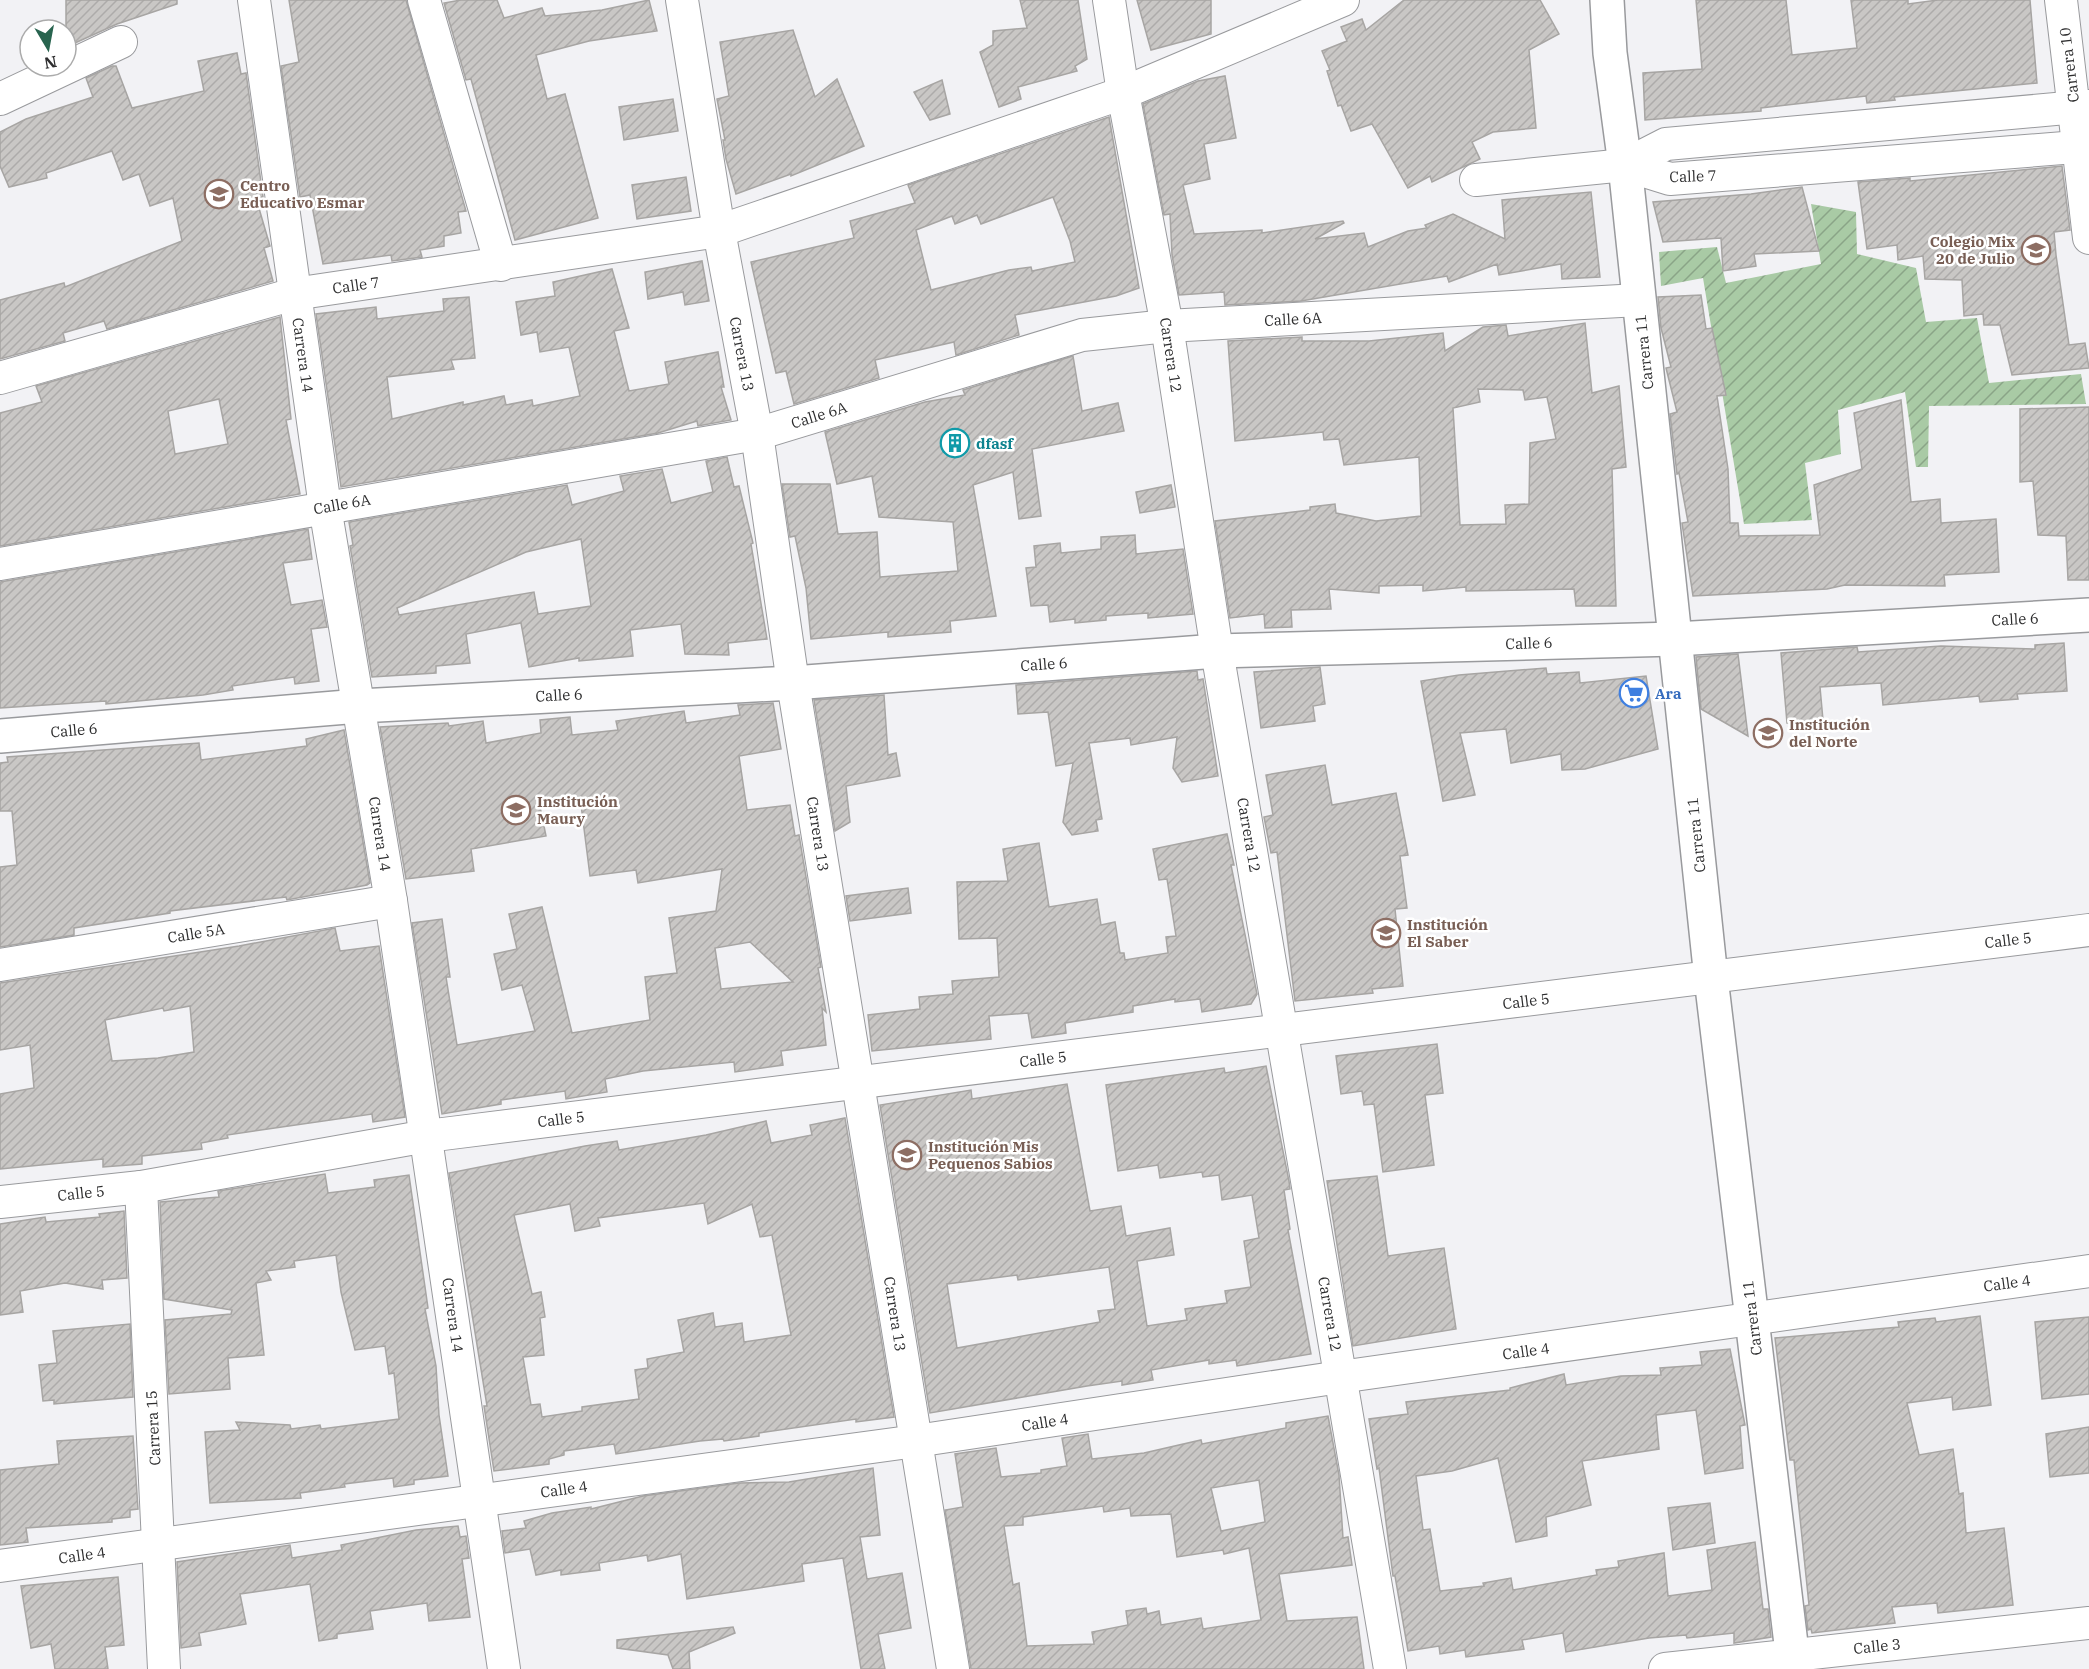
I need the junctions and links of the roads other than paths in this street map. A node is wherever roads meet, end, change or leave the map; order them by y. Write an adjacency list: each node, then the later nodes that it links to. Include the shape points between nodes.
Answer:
1 (254, 0): 18 (street, Carrera 14)
2 (424, 0): 17 (street)
3 (682, 0): 15 (street, Carrera 13)
4 (1109, 0): 9 (street, Carrera 12)
5 (1343, 0): 9 (street, Calle 7)
6 (1607, 0): 13 (street, Carrera 11)
7 (2061, 0): 11 (street, Carrera 10)
8 (121, 42): 10 (street)
9 (1123, 93): 15 (street, Calle 7); 20 (street, Carrera 12)
10 (0, 99)
11 (2082, 106): 12 (street, Carrera 10); 13 (street, via 1666,144)
12 (2084, 147): 13 (street, Calle 7, via 1670,179); 16 (street, Carrera 10)
13 (1625, 165): 14 (street); 19 (street, Carrera 11)
14 (1476, 180)
15 (719, 231): 17 (street, Calle 7); 22 (street, Carrera 13)
16 (2089, 238)
17 (501, 265): 18 (street, Calle 7)
18 (294, 294): 21 (street, Calle 7); 23 (street, Carrera 14)
19 (1639, 300): 20 (street, Calle 6A); 26 (street, Carrera 11)
20 (1167, 326): 22 (street, Calle 6A, via 1082,335); 27 (street, Carrera 12)
21 (0, 378)
22 (757, 434): 23 (street, Calle 6A); 28 (street, Carrera 13)
23 (325, 507): 24 (street, Calle 6A); 29 (street, Carrera 14)
24 (0, 564)
25 (2089, 615): 26 (street, Calle 6)
26 (1675, 639): 27 (street, Calle 6); 34 (street, Carrera 11)
27 (1217, 651): 28 (street, Calle 6); 35 (street, Carrera 12)
28 (793, 682): 29 (street, Calle 6); 36 (street, Carrera 13)
29 (359, 706): 30 (street, Calle 6); 31 (street, Carrera 14)
30 (0, 736)
31 (391, 901): 33 (street, Calle 5A); 37 (street, Carrera 14)
32 (2089, 930): 34 (street, Calle 5)
33 (0, 965)
34 (1711, 978): 35 (street, Calle 5); 41 (street, Carrera 11)
35 (1282, 1030): 36 (street, Calle 5); 42 (street, Carrera 12)
36 (858, 1082): 37 (street, Calle 5); 43 (street, Carrera 13)
37 (428, 1136): 38 (street, Calle 5); 44 (street, Carrera 14)
38 (141, 1187): 39 (street, Calle 5); 45 (street, Carrera 15)
39 (0, 1202)
40 (2089, 1271): 41 (street, Calle 4)
41 (1752, 1319): 42 (street, Calle 4); 48 (street, Carrera 11)
42 (1340, 1377): 43 (street, Calle 4); 52 (street, Carrera 12)
43 (916, 1441): 44 (street, Calle 4); 51 (street, Carrera 13)
44 (480, 1501): 45 (street, Calle 4); 50 (street, Carrera 14)
45 (159, 1545): 46 (street, Calle 4); 49 (street, Carrera 15)
46 (0, 1566)
47 (2089, 1623): 48 (street, Calle 3)
48 (1792, 1662): 53 (street, Calle 3)
49 (164, 1669)
50 (504, 1669)
51 (953, 1669)
52 (1390, 1669)
53 (1665, 1669)

